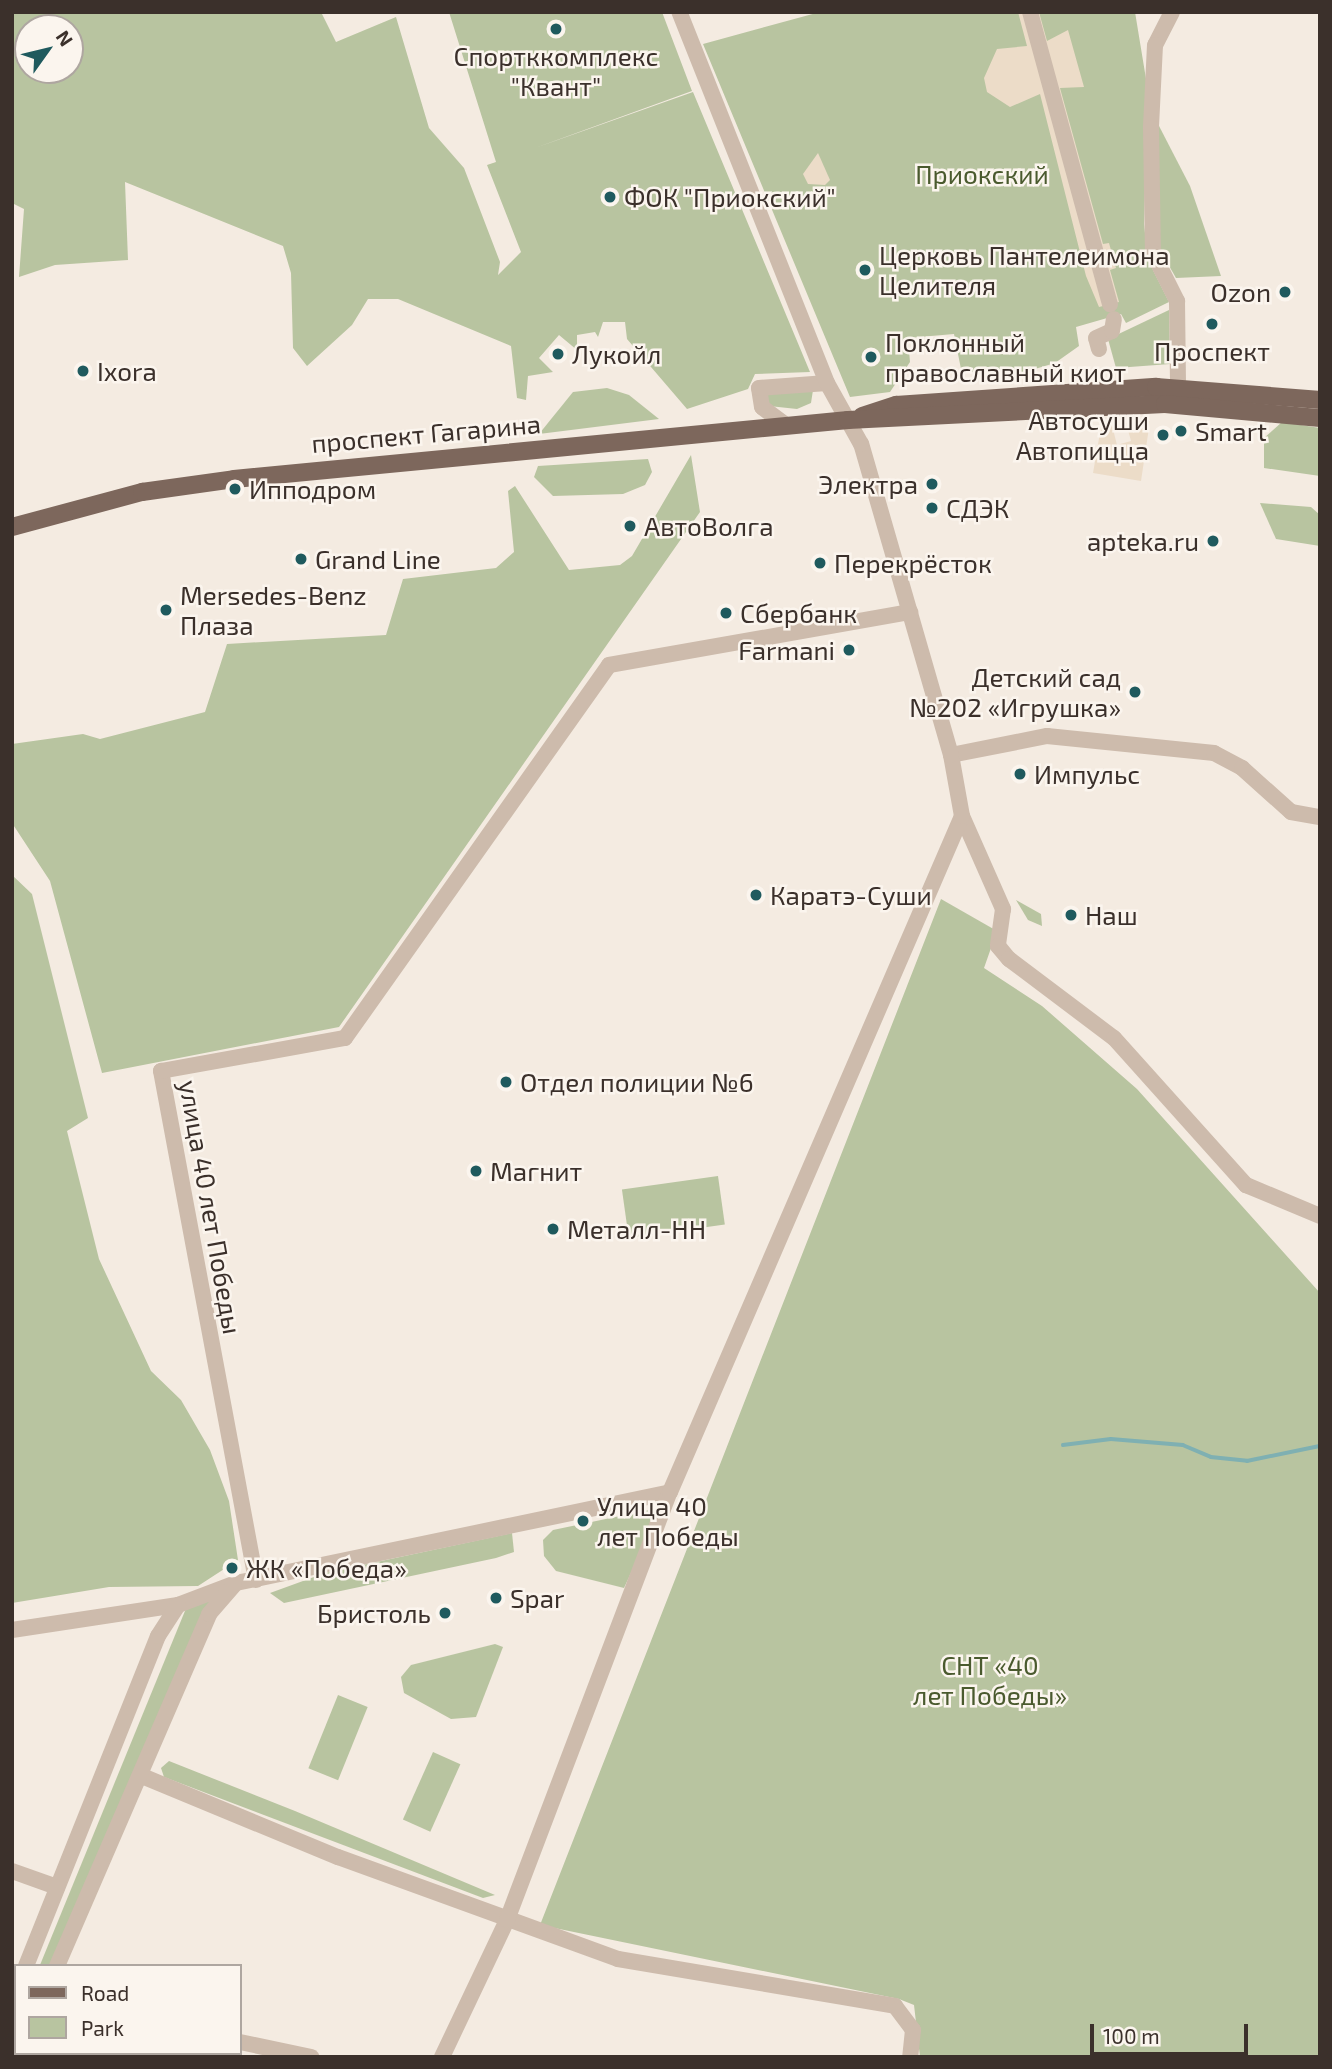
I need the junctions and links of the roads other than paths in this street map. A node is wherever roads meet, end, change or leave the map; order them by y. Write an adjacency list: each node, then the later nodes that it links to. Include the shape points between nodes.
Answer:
1 (679, 12): 5 (street)
2 (1030, 12): 4 (street, via 1112,311 1112,331 1096,338)
3 (1172, 12): 6 (street, via 1155,45 1150,128 1153,253 1177,301)
4 (1099, 349)
5 (827, 383): 9 (street); 10 (street, via 759,388 762,407)
6 (1178, 387): 7 (main road, проспект Гагарина); 9 (main road, проспект Гагарина, via 896,405)
7 (1320, 400)
8 (1320, 418): 9 (main road, проспект Гагарина, via 1165,404)
9 (848, 420): 10 (main road, проспект Гагарина); 12 (street)
10 (786, 426): 11 (main road, проспект Гагарина, via 257,476 142,492)
11 (12, 527)
12 (910, 612): 13 (street); 18 (street, улица 40 лет Победы, via 609,665 345,1038 162,1071)
13 (951, 755): 14 (street); 15 (street, via 1047,736 1214,753 1242,768 1291,812)
14 (962, 816): 16 (street, via 1003,909 998,946 1009,959 1114,1038 1246,1185); 17 (street)
15 (1320, 817)
16 (1320, 1216)
17 (670, 1492): 18 (street); 25 (street)
18 (256, 1580): 19 (street)
19 (236, 1583): 20 (street); 22 (street, via 209,1614)
20 (178, 1605): 21 (street); 24 (street, via 142,1676)
21 (12, 1630)
22 (142, 1776): 25 (street); 27 (street)
23 (12, 1871): 24 (street)
24 (57, 1887): 26 (street)
25 (507, 1920): 30 (street); 31 (street, via 618,1959 895,2006 913,2030)
26 (27, 1964)
27 (58, 1964)
28 (242, 2042): 29 (street)
29 (310, 2057)
30 (442, 2057)
31 (910, 2057)

